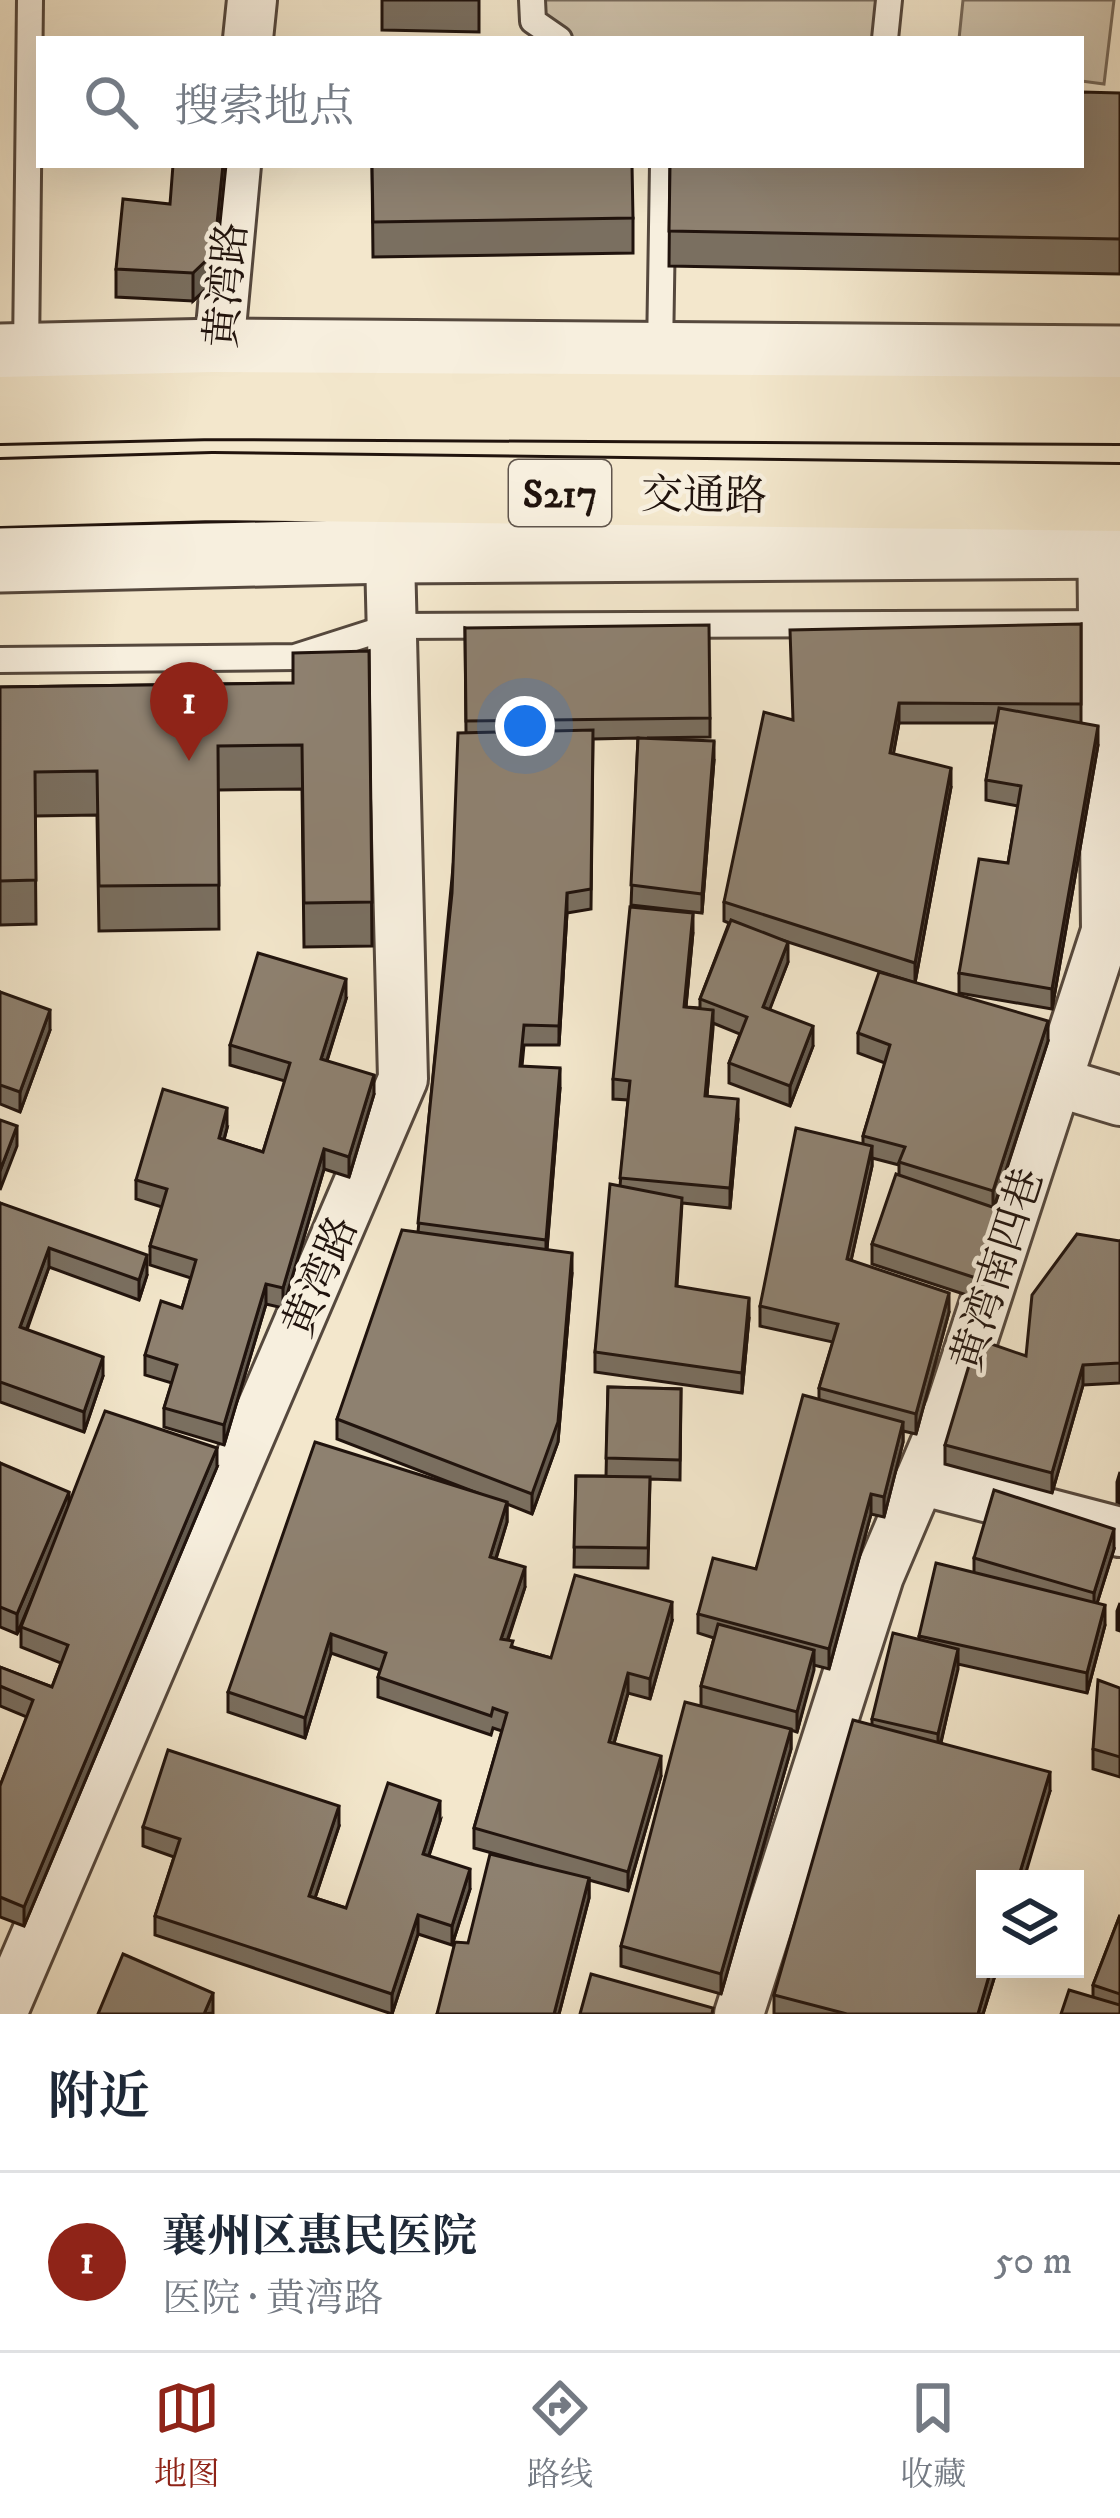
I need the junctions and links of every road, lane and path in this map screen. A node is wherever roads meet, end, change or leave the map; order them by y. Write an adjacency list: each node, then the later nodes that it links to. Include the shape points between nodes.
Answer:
1 (30, 0): 12 (lane)
2 (251, 0): 5 (street)
3 (532, 0): 6 (lane, via 533,21)
4 (889, 0): 7 (lane)
5 (248, 36)
6 (555, 36)
7 (885, 36)
8 (236, 168): 13 (street, 黄湾路)
9 (664, 168): 10 (lane)
10 (660, 354): 11 (street); 13 (street)
11 (1120, 358)
12 (9, 374): 13 (main road, 交通路 / S217)
13 (216, 378): 14 (main road, 交通路 / S217)
14 (1120, 410)
15 (0, 493): 16 (main road, 交通路 / S217, via 213,487)
16 (389, 521): 17 (main road, 交通路 / S217); 18 (street); 20 (street, 黄湾路)
17 (1111, 522): 19 (street, 黄湾南四巷)
18 (0, 560)
19 (1112, 623): 20 (lane); 22 (street, 黄湾南四巷, via 1106,931)
20 (392, 626): 21 (lane, via 295,656); 26 (street, 黄湾路, via 403,1079)
21 (0, 660)
22 (1057, 1082): 23 (street); 24 (street, 黄湾南四巷)
23 (1120, 1101)
24 (920, 1480): 25 (street); 27 (street, 黄湾南四巷, via 879,1576)
25 (1120, 1532)
26 (2, 2014)
27 (739, 2014)

